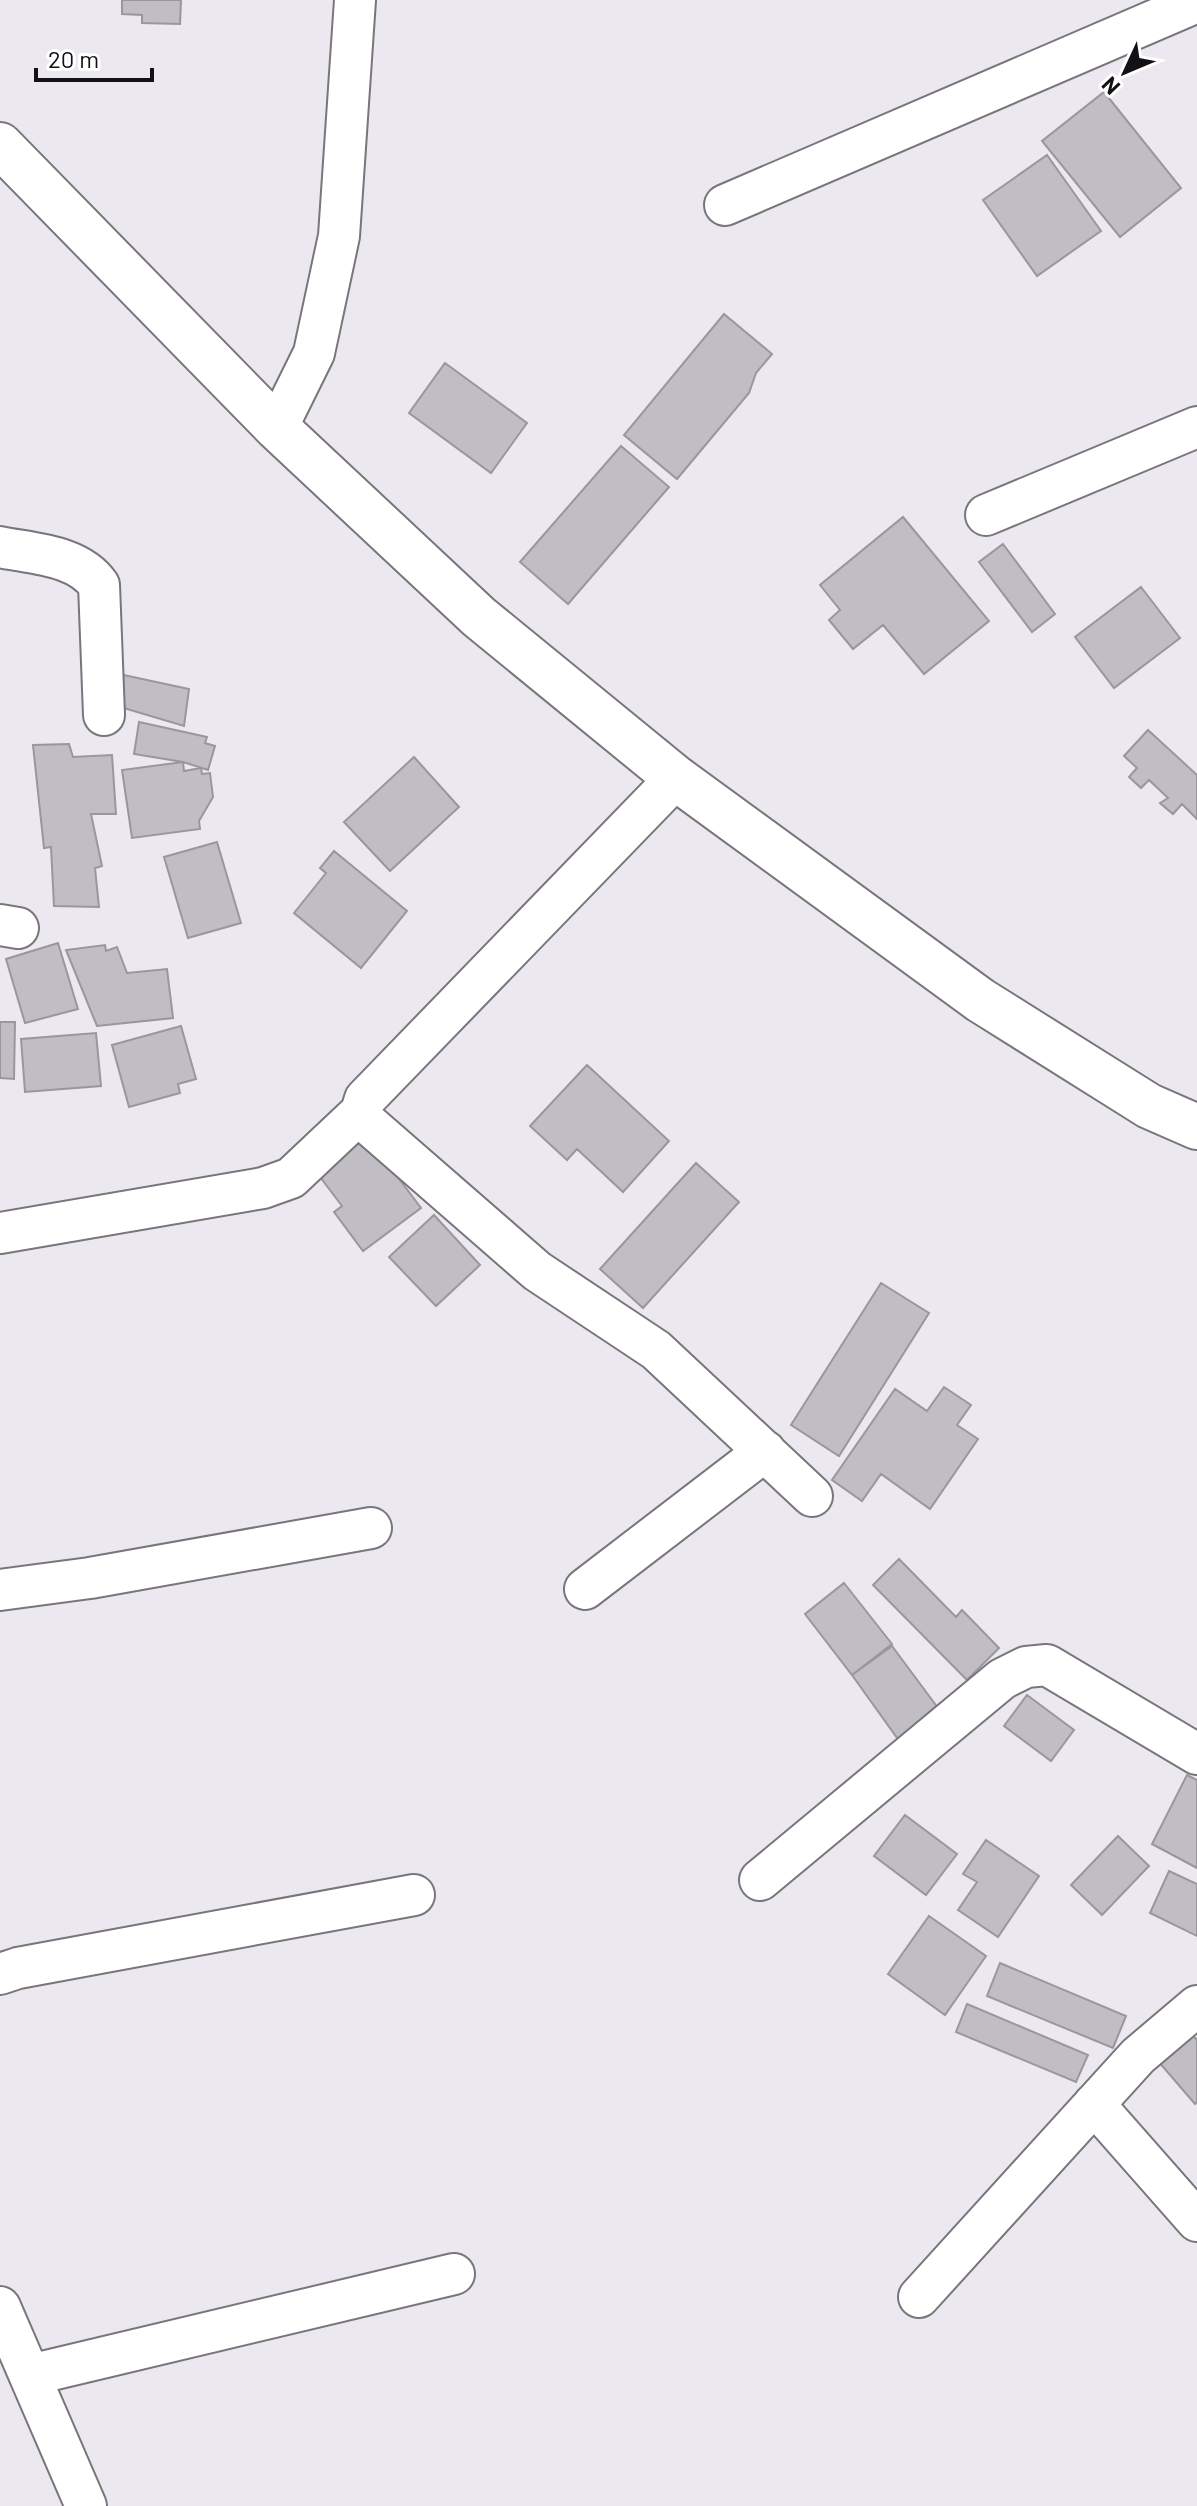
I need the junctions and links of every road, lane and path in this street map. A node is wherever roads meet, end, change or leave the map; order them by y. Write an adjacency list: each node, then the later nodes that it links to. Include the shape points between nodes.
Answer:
1 (355, 0): 6 (street, via 339,236 314,353)
2 (1197, 2): 4 (street)
3 (0, 145): 6 (street)
4 (725, 205)
5 (1197, 427): 7 (street)
6 (277, 428): 10 (street, via 479,617)
7 (986, 515)
8 (0, 547): 9 (street, via 58,558 90,572 99,585)
9 (104, 715)
10 (676, 778): 11 (street, via 365,1099); 12 (street, via 980,1000 1149,1106)
11 (361, 1112): 13 (street, via 291,1178 263,1188); 14 (street, via 366,1122 537,1271 656,1350)
12 (1197, 1127)
13 (0, 1233)
14 (765, 1451): 15 (street); 17 (street)
15 (812, 1496)
16 (371, 1528): 18 (street)
17 (585, 1589)
18 (0, 1590)
19 (1197, 1754): 20 (street, via 1047,1665 1026,1667 1002,1679)
20 (760, 1880)
21 (414, 1895): 22 (street)
22 (0, 1974)
23 (1197, 2006): 24 (street, via 1138,2056)
24 (1094, 2104): 25 (street); 27 (street)
25 (1197, 2221)
26 (454, 2274): 29 (street)
27 (919, 2297)
28 (0, 2307): 29 (street)
29 (30, 2375): 30 (street)
30 (86, 2506)

